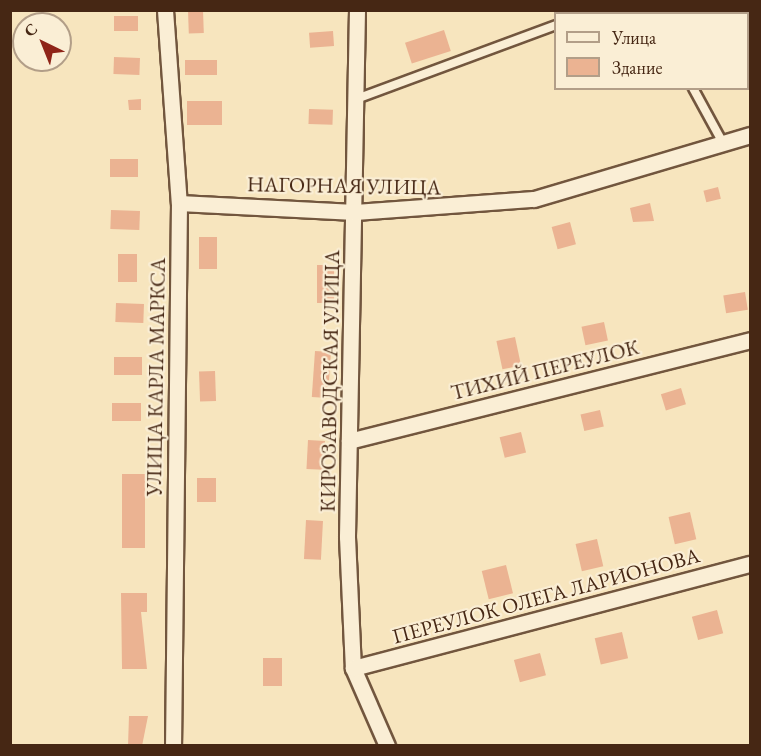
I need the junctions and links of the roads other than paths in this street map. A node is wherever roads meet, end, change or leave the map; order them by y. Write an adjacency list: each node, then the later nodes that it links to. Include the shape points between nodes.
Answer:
1 (165, 10): 8 (street, УЛИЦА КАРЛА МАРКСА)
2 (357, 10): 5 (street, КИРОЗАВОДСКАЯ УЛИЦА)
3 (554, 25): 5 (lane)
4 (694, 90): 7 (lane)
5 (356, 99): 9 (street, КИРОЗАВОДСКАЯ УЛИЦА)
6 (750, 135): 7 (street, НАГОРНАЯ УЛИЦА)
7 (723, 143): 9 (street, НАГОРНАЯ УЛИЦА, via 534,199)
8 (179, 203): 9 (street, НАГОРНАЯ УЛИЦА); 14 (street, УЛИЦА КАРЛА МАРКСА)
9 (355, 212): 11 (street, КИРОЗАВОДСКАЯ УЛИЦА)
10 (750, 340): 11 (street, ТИХИЙ ПЕРЕУЛОК)
11 (349, 441): 13 (street, КИРОЗАВОДСКАЯ УЛИЦА)
12 (750, 564): 13 (street, ПЕРЕУЛОК ОЛЕГА ЛАРИОНОВА)
13 (353, 668): 15 (street, КИРОЗАВОДСКАЯ УЛИЦА)
14 (173, 746)
15 (387, 746)

